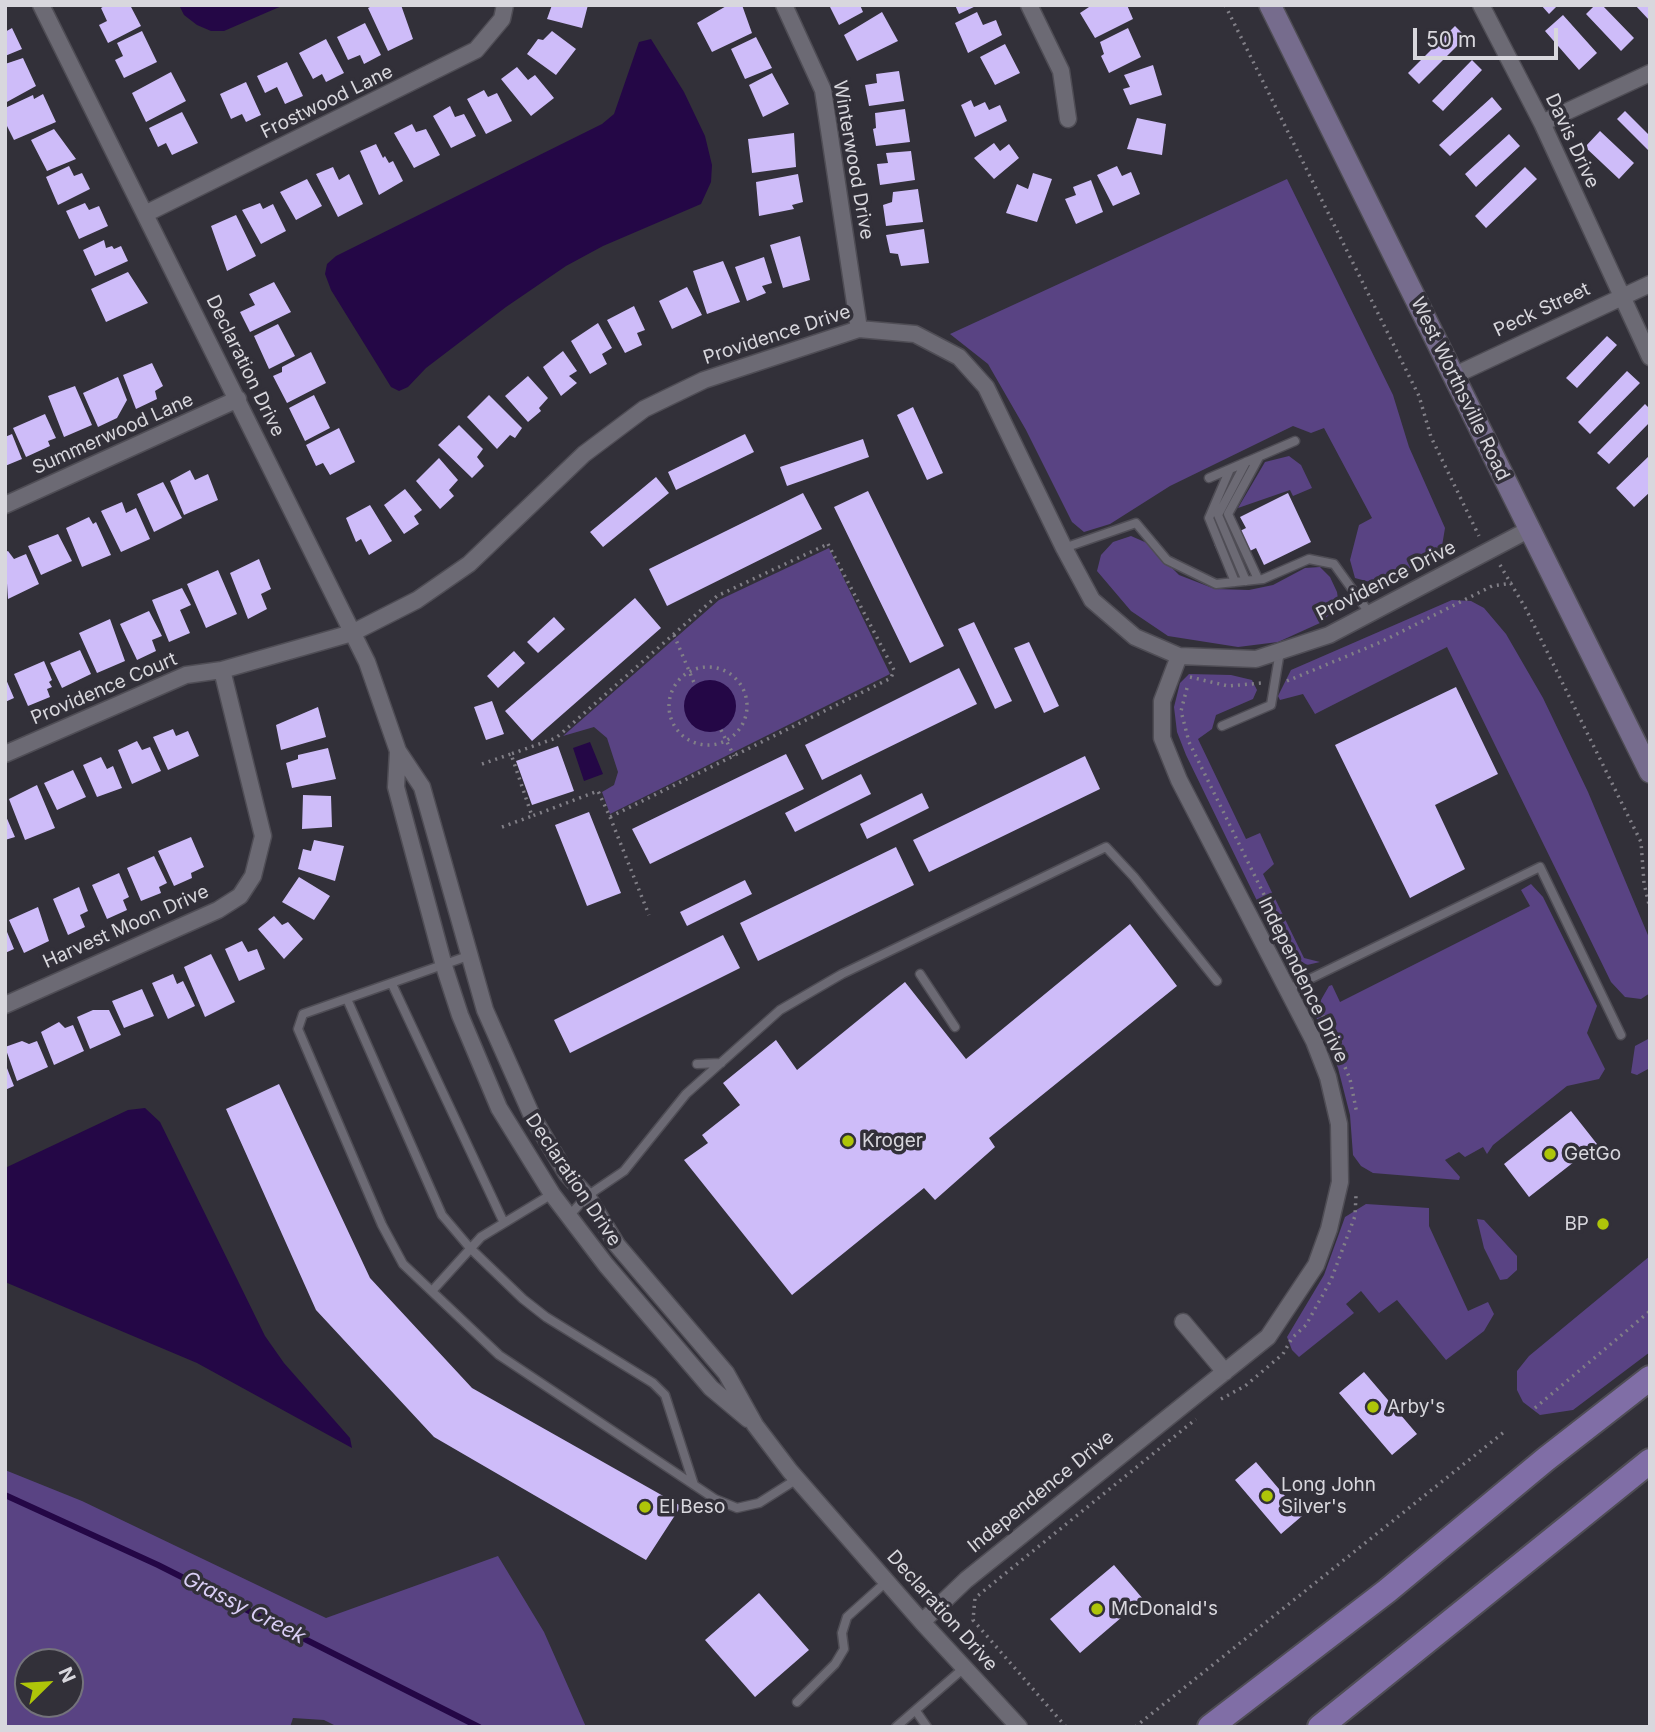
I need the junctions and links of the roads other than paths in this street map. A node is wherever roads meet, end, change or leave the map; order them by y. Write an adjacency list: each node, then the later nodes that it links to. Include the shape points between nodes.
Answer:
1 (41, 5): 10 (street, Declaration Drive)
2 (505, 5): 10 (street, Frostwood Lane, via 502,19 476,50)
3 (784, 5): 13 (street, Winterwood Drive, via 823,90)
4 (1028, 5): 8 (street, via 1061,71)
5 (1270, 5): 15 (main road, West Worthsville Road)
6 (1481, 5): 9 (street, Davis Drive)
7 (1650, 73): 9 (street)
8 (1068, 119)
9 (1542, 123): 12 (street, Davis Drive)
10 (147, 214): 16 (street, Declaration Drive)
11 (1650, 284): 12 (street, Peck Street)
12 (1621, 296): 14 (street, Davis Drive); 15 (street, Peck Street)
13 (859, 329): 24 (street, Providence Drive, via 915,334 959,357 986,387); 29 (street, Providence Drive, via 704,380 644,409 584,454 469,564 417,600)
14 (1650, 357)
15 (1453, 376): 23 (main road, West Worthsville Road)
16 (238, 399): 22 (street, Summerwood Lane); 29 (street, Declaration Drive)
17 (1295, 442): 18 (lane)
18 (1259, 457): 19 (lane); 25 (lane, via 1228,514)
19 (1246, 462): 20 (lane); 26 (lane, via 1218,515)
20 (1230, 469): 21 (lane); 27 (lane, via 1209,518)
21 (1209, 478)
22 (5, 505)
23 (1530, 530): 28 (street, Providence Drive); 36 (main road, West Worthsville Road)
24 (1064, 548): 27 (lane, via 1136,523 1167,560 1216,584); 31 (street, Providence Drive, via 1092,600 1135,636)
25 (1258, 579): 26 (lane); 28 (lane, via 1309,559 1334,564)
26 (1246, 580): 27 (lane)
27 (1235, 582)
28 (1371, 614): 30 (street, Providence Drive, via 1329,635)
29 (352, 633): 32 (street, Providence Drive); 34 (street, Declaration Drive)
30 (1280, 651): 31 (street, Providence Drive, via 1256,659); 33 (lane, via 1271,705)
31 (1178, 656): 42 (street, Independence Drive, via 1162,701 1162,738)
32 (222, 670): 35 (street, Providence Court, via 186,675); 44 (street, Harvest Moon Drive, via 263,836 253,876 240,896 218,910)
33 (1222, 726)
34 (398, 751): 37 (street, Declaration Drive, via 422,787); 38 (street, Declaration Drive, via 396,787)
35 (5, 754)
36 (1650, 772)
37 (468, 956): 38 (lane); 50 (street, Declaration Drive, via 514,1080 566,1172)
38 (444, 966): 41 (lane); 49 (street, Declaration Drive, via 499,1108)
39 (920, 974): 45 (lane)
40 (1217, 981): 47 (lane, via 1106,848 842,974 780,1010)
41 (392, 984): 43 (lane); 52 (lane)
42 (1287, 990): 46 (lane, via 1540,867); 56 (street, Independence Drive, via 1328,1077 1339,1124 1340,1182 1316,1265 1268,1337)
43 (347, 999): 53 (lane, via 442,1215); 54 (lane, via 303,1014 298,1029 382,1225 403,1264)
44 (5, 1005)
45 (955, 1027)
46 (1621, 1035)
47 (721, 1063): 48 (lane); 50 (lane, via 686,1094 624,1171)
48 (697, 1064)
49 (552, 1194): 51 (street, Declaration Drive); 52 (lane)
50 (587, 1196): 51 (lane); 58 (street, Declaration Drive, via 617,1245 726,1373)
51 (569, 1216): 58 (street, Declaration Drive, via 694,1370)
52 (504, 1223): 53 (lane)
53 (470, 1248): 54 (lane); 61 (lane, via 546,1317 666,1395)
54 (432, 1291): 61 (lane, via 499,1356)
55 (1183, 1322): 56 (street)
56 (1225, 1372): 63 (street, Independence Drive, via 966,1580)
57 (1650, 1378): 70 (main road)
58 (755, 1425): 60 (street, Declaration Drive)
59 (1650, 1461): 71 (main road)
60 (797, 1479): 61 (lane, via 759,1503 737,1508); 62 (street, Declaration Drive)
61 (694, 1485)
62 (887, 1582): 63 (street, Declaration Drive); 65 (lane, via 847,1617 844,1649)
63 (922, 1622): 64 (street, Declaration Drive)
64 (965, 1667): 66 (lane); 69 (street, Declaration Drive)
65 (797, 1702)
66 (916, 1711): 67 (lane); 68 (lane)
67 (896, 1727)
68 (927, 1727)
69 (1019, 1727)
70 (1210, 1727)
71 (1320, 1727)

